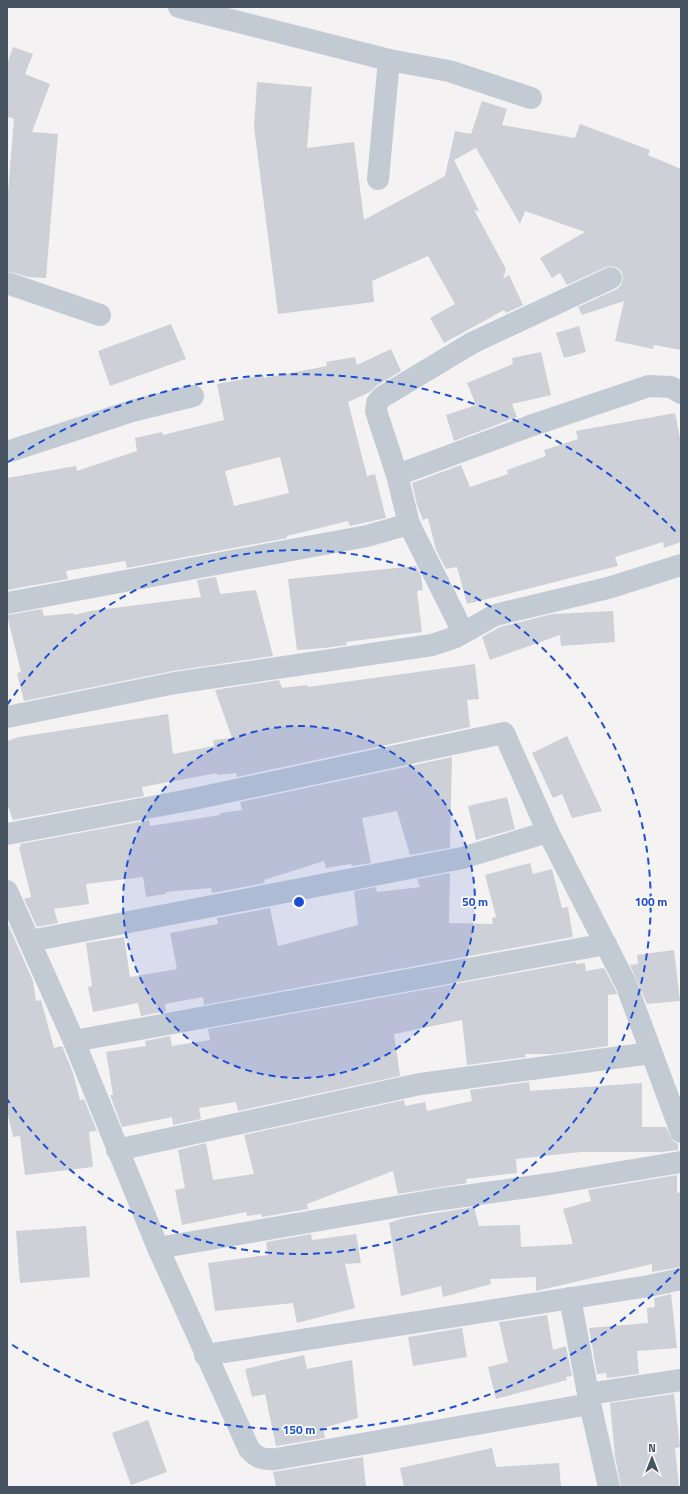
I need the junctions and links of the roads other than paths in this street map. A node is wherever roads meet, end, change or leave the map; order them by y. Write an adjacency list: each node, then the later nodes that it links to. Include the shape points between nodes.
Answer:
1 (179, 7): 2 (street)
2 (389, 60): 3 (street, via 449,71); 4 (street)
3 (531, 98)
4 (378, 179)
5 (611, 278): 11 (street, via 472,344 382,397 377,403 376,411)
6 (7, 283): 7 (street)
7 (100, 315)
8 (681, 393): 11 (street, via 671,387 649,386)
9 (193, 396): 10 (street, via 132,411)
10 (7, 452)
11 (396, 475): 12 (street)
12 (409, 524): 14 (street, via 367,536); 15 (street)
13 (681, 565): 15 (street, via 608,588 495,615)
14 (7, 603)
15 (463, 632): 16 (street, via 432,645 175,683)
16 (7, 717)
17 (548, 832): 18 (street, via 504,733 189,800); 20 (street, via 462,858); 21 (street)
18 (7, 834)
19 (7, 891): 20 (street)
20 (30, 941): 22 (street)
21 (606, 944): 22 (street); 23 (street, via 626,984)
22 (74, 1041): 25 (street)
23 (651, 1053): 24 (street); 25 (street, via 420,1084)
24 (681, 1132)
25 (117, 1150): 27 (street)
26 (681, 1162): 27 (street, via 436,1200)
27 (158, 1248): 30 (street)
28 (681, 1279): 29 (street)
29 (570, 1298): 30 (street); 32 (street)
30 (205, 1355): 32 (street, via 249,1449 256,1457 265,1460)
31 (681, 1380): 32 (street)
32 (589, 1399): 33 (street)
33 (609, 1487)

